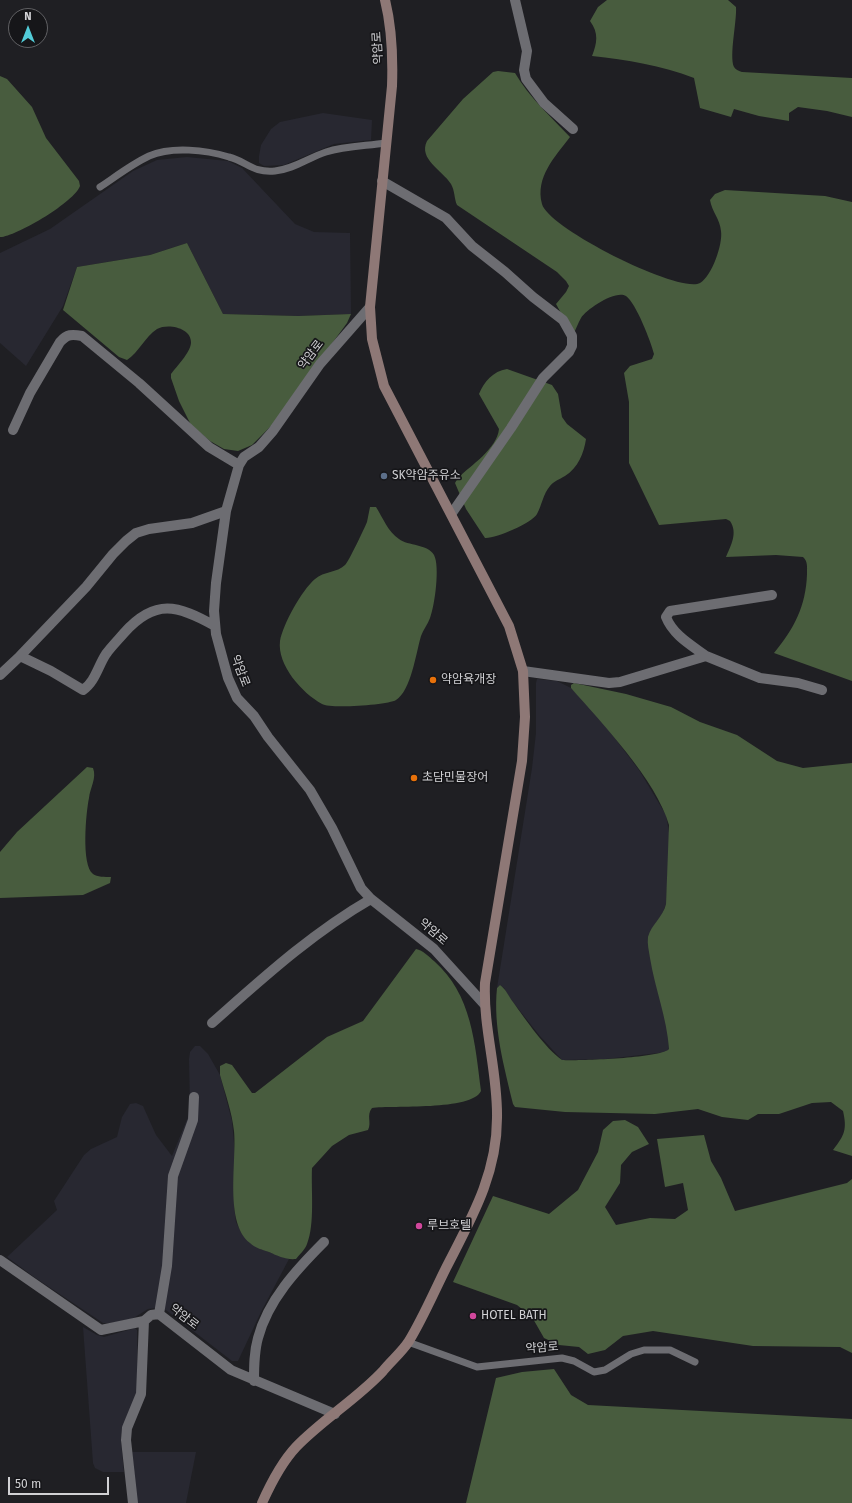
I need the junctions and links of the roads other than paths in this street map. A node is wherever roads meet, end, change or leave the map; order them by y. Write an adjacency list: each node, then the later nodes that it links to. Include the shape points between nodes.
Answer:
1 (385, 0): 4 (street, 약암로, via 393,53)
2 (515, 0): 3 (street, via 527,51 524,70 526,79 544,103)
3 (573, 129)
4 (386, 143): 5 (street, 약암로); 6 (lane, via 327,152 276,171 254,169 231,157 208,153 159,153 148,156)
5 (382, 181): 7 (street, 약암로); 11 (street, via 446,218 472,246 563,320 572,336 569,352 543,378)
6 (100, 187)
7 (370, 307): 9 (street, 약암로, via 320,364 273,431 259,447 244,457); 11 (street, 약암로, via 372,339 384,386)
8 (13, 430): 9 (street, via 30,393 60,342 66,336 75,334 82,336 122,369 208,447)
9 (239, 465): 10 (street, 약암로)
10 (226, 511): 13 (street, 약암로, via 216,583); 14 (street, via 192,523 136,533 113,554 86,587)
11 (452, 513): 16 (street, 약암로, via 509,626)
12 (772, 595): 15 (street, via 670,611 666,617 669,626)
13 (215, 626): 14 (street, via 178,610 158,608 145,614 134,622 106,654 89,686 83,690); 19 (street, 약암로, via 220,654 237,698 254,716 310,790 332,828 356,880)
14 (20, 656): 17 (street)
15 (706, 656): 16 (street, via 609,684); 18 (street, via 760,678 798,683)
16 (523, 671): 20 (street, 약암로, via 525,716 522,762 485,983)
17 (0, 676)
18 (822, 690)
19 (371, 898): 20 (street, 약암로, via 434,949); 21 (street, via 297,948)
20 (484, 1004): 27 (street, 약암로, via 496,1088 496,1147 490,1173 474,1213)
21 (212, 1023)
22 (194, 1097): 25 (street, via 193,1120 174,1176 167,1266)
23 (324, 1242): 29 (street, via 272,1304 262,1324 254,1357)
24 (0, 1260): 26 (street, 약암로, via 101,1330)
25 (159, 1314): 26 (street, 약암로, via 151,1314); 29 (street, 약암로, via 231,1370)
26 (144, 1321): 31 (street, via 141,1394 127,1428 126,1440)
27 (408, 1342): 28 (lane, 약암로, via 477,1367 562,1358 594,1372 605,1370 631,1354 644,1350 670,1350); 30 (street, 약암로, via 380,1374)
28 (696, 1362)
29 (254, 1381): 30 (street, 약암로)
30 (335, 1414): 32 (street, 약암로, via 296,1447 271,1482)
31 (133, 1503)
32 (262, 1503)

